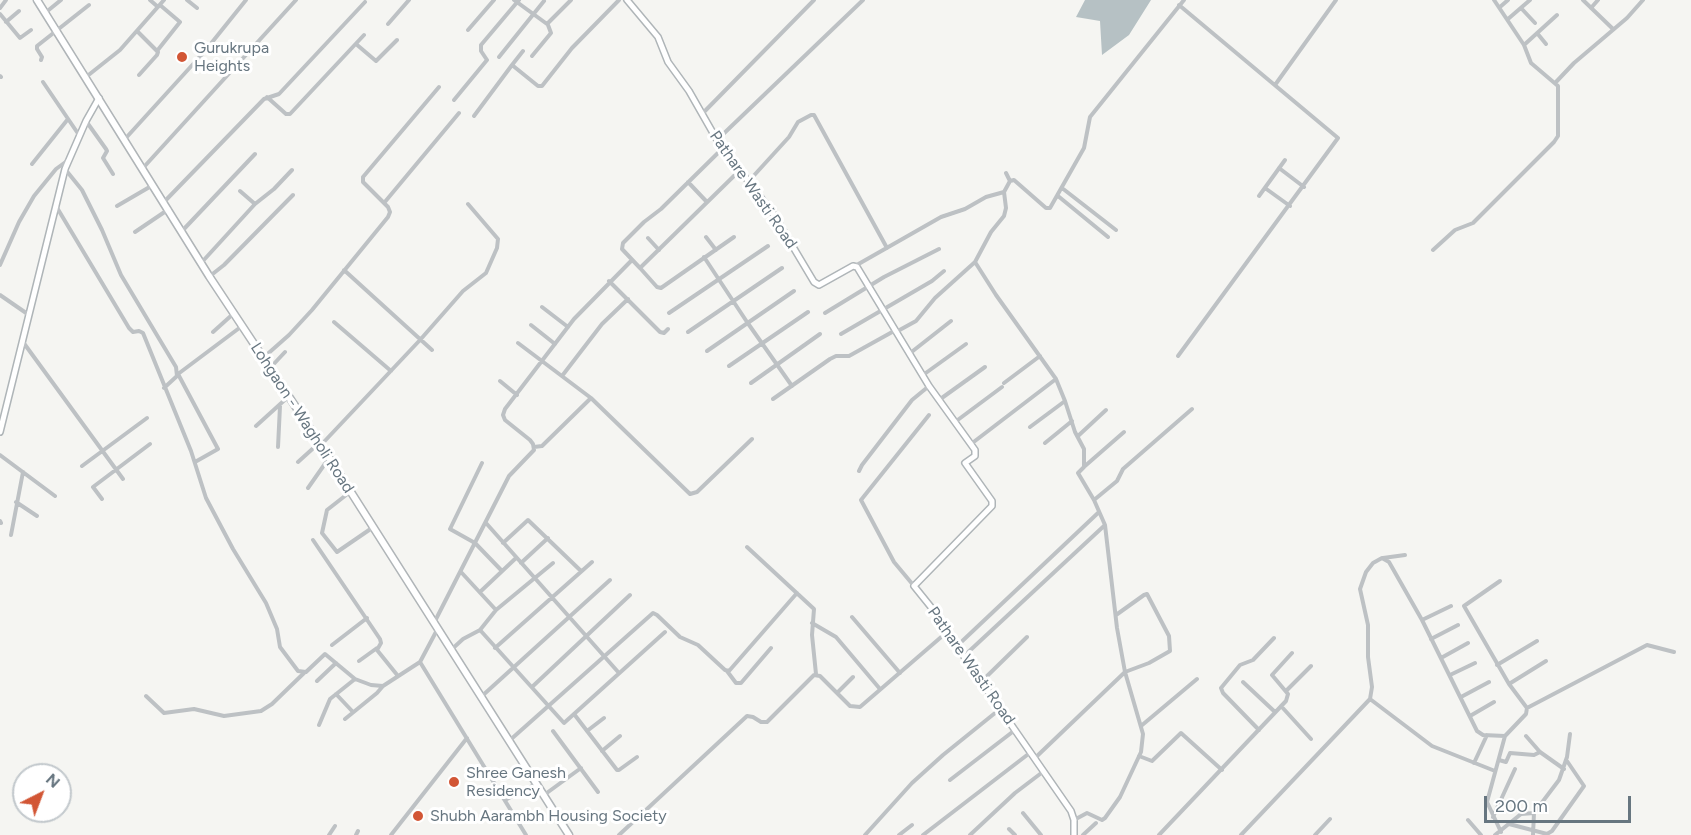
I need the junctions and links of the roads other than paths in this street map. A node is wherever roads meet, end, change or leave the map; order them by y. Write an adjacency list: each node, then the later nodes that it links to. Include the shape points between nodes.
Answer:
1 (6, 0): 30 (street)
2 (36, 0): 37 (main road, Lohgaon - Wagholi Road)
3 (61, 0): 37 (street)
4 (150, 0): 29 (street)
5 (164, 0): 29 (street)
6 (187, 0): 31 (street)
7 (246, 0): 77 (street)
8 (296, 0): 84 (street)
9 (409, 0): 43 (street)
10 (494, 0): 47 (street)
11 (571, 0): 44 (street)
12 (619, 0): 61 (street, via 542,86)
13 (627, 0): 72 (street, Pathare Wasti Road, via 658,37 668,62)
14 (814, 0): 72 (street)
15 (863, 0): 78 (street)
16 (1184, 0): 28 (street)
17 (1336, 0): 66 (street)
18 (1494, 0): 32 (street)
19 (1508, 0): 32 (street)
20 (1530, 0): 33 (street)
21 (1583, 0): 34 (street)
22 (1598, 0): 34 (street)
23 (1643, 0): 45 (street)
24 (517, 1): 38 (street); 70 (street, via 481,45 487,60)
25 (544, 1): 38 (street)
26 (365, 2): 68 (street, via 279,94)
27 (89, 5): 48 (street)
28 (1179, 5): 66 (street); 96 (street, via 1093,112 1084,148)
29 (159, 6): 49 (street); 56 (street, via 180,22)
30 (0, 8)
31 (196, 8)
32 (1500, 8): 40 (street)
33 (1521, 8): 40 (street); 42 (street)
34 (1591, 8): 45 (street)
35 (19, 11): 41 (street)
36 (0, 14): 41 (street)
37 (45, 14): 48 (main road, Lohgaon - Wagholi Road)
38 (534, 14): 44 (street); 58 (street)
39 (1557, 15): 50 (street)
40 (1508, 19): 55 (street)
41 (6, 22): 46 (street, via 20,38)
42 (1535, 23)
43 (388, 24)
44 (547, 24): 59 (street, via 551,33)
45 (1613, 29): 65 (street)
46 (31, 30)
47 (468, 30)
48 (56, 31): 60 (street, via 36,47); 63 (main road, Lohgaon - Wagholi Road)
49 (136, 31): 56 (street); 63 (street, via 120,50)
50 (1537, 33): 54 (street); 55 (street)
51 (364, 35): 53 (street)
52 (397, 40): 53 (street, via 376,61)
53 (356, 44): 68 (street, via 290,114)
54 (1546, 44)
55 (1524, 45): 65 (street, via 1531,63)
56 (157, 51): 62 (street)
57 (523, 51): 61 (street)
58 (499, 57)
59 (532, 57)
60 (41, 60)
61 (512, 65): 73 (street)
62 (139, 75)
63 (86, 77): 69 (main road, Lohgaon - Wagholi Road)
64 (43, 82): 74 (street)
65 (1556, 82): 124 (street, via 1556,139 1473,223 1455,230)
66 (1275, 85): 95 (street, via 1338,138)
67 (439, 87): 105 (street, via 363,177 363,182)
68 (267, 97): 104 (street)
69 (99, 98): 75 (street); 77 (main road, Lohgaon - Wagholi Road)
70 (454, 100)
71 (459, 112): 105 (street)
72 (701, 114): 78 (street, Pathare Wasti Road)
73 (474, 116)
74 (68, 119): 76 (street); 83 (street)
75 (86, 121): 76 (street); 90 (street, via 106,149 103,158)
76 (79, 135): 81 (street)
77 (125, 139): 84 (main road, Lohgaon - Wagholi Road)
78 (717, 140): 79 (street, Pathare Wasti Road)
79 (723, 148): 88 (street, Pathare Wasti Road); 92 (street)
80 (255, 154): 112 (street)
81 (68, 160): 86 (street); 129 (street, via 34,196)
82 (1286, 160): 85 (street)
83 (32, 164)
84 (143, 168): 94 (main road, Lohgaon - Wagholi Road)
85 (1279, 168): 95 (street); 97 (street)
86 (65, 169): 108 (street); 181 (street, via 82,190 121,275)
87 (292, 170): 106 (street)
88 (739, 171): 93 (street, Pathare Wasti Road); 103 (street)
89 (1006, 173): 91 (street)
90 (113, 174)
91 (1010, 181): 99 (street); 101 (street, via 1014,180 1046,208)
92 (688, 182): 103 (street); 126 (street, via 622,245)
93 (748, 183): 120 (street, via 798,122 814,115); 130 (street, Pathare Wasti Road, via 774,215 816,285)
94 (153, 184): 104 (main road, Lohgaon - Wagholi Road); 109 (street)
95 (1304, 187): 110 (street)
96 (1062, 188): 101 (street); 113 (street)
97 (1265, 188): 102 (street); 110 (street)
98 (240, 191): 106 (street)
99 (1004, 192): 120 (street, via 941,217); 128 (street, via 1004,216)
100 (293, 195): 135 (street, via 224,266)
101 (1057, 196): 117 (street)
102 (1259, 196)
103 (706, 201): 122 (street)
104 (164, 202): 111 (main road, Lohgaon - Wagholi Road)
105 (384, 203): 133 (street, via 388,217)
106 (255, 204): 127 (street)
107 (468, 204): 162 (street, via 497,235 497,248 484,276 464,291)
108 (56, 206): 149 (street); 189 (street, via 131,330 143,333)
109 (117, 206)
110 (1290, 206): 173 (street)
111 (169, 209): 112 (main road, Lohgaon - Wagholi Road); 114 (street)
112 (183, 230): 127 (main road, Lohgaon - Wagholi Road)
113 (1116, 230)
114 (135, 231)
115 (706, 237): 123 (street)
116 (734, 237): 123 (street)
117 (1108, 237)
118 (648, 238): 122 (street)
119 (768, 246): 137 (street)
120 (887, 248): 130 (street)
121 (939, 249): 138 (street)
122 (659, 250): 131 (street)
123 (716, 250): 125 (street)
124 (1433, 250)
125 (704, 256): 131 (street, via 659,288); 137 (street)
126 (632, 260): 131 (street); 136 (street)
127 (202, 262): 135 (main road, Lohgaon - Wagholi Road)
128 (975, 262): 159 (street, via 916,321); 172 (street)
129 (0, 265)
130 (855, 266): 138 (street)
131 (640, 268)
132 (782, 268): 142 (street)
133 (344, 270): 162 (street); 174 (street, via 289,335)
134 (944, 271): 144 (street)
135 (209, 276): 146 (main road, Lohgaon - Wagholi Road)
136 (609, 281): 141 (street); 155 (street)
137 (719, 281): 142 (street); 148 (street)
138 (868, 287): 144 (street); 147 (street)
139 (794, 291): 152 (street)
140 (0, 295): 149 (street)
141 (628, 299): 156 (street, via 660,332); 183 (street, via 602,324)
142 (733, 299): 152 (street); 158 (street)
143 (542, 307): 155 (street)
144 (882, 311): 159 (street); 161 (street)
145 (808, 312): 165 (street)
146 (234, 313): 154 (main road, Lohgaon - Wagholi Road); 157 (street)
147 (825, 313)
148 (669, 314)
149 (30, 315): 163 (street)
150 (951, 321): 171 (street)
151 (334, 322): 180 (street)
152 (747, 322): 165 (street); 169 (street)
153 (531, 325): 166 (street)
154 (242, 326): 174 (main road, Lohgaon - Wagholi Road); 181 (street)
155 (568, 327): 166 (street)
156 (668, 329)
157 (213, 332)
158 (688, 332)
159 (895, 332): 171 (street); 187 (street, via 849,356 834,357)
160 (820, 334): 176 (street)
161 (841, 334)
162 (420, 340): 168 (street); 180 (street)
163 (23, 342): 205 (street); 215 (street)
164 (518, 343): 175 (street)
165 (762, 343): 176 (street); 177 (street)
166 (555, 344): 175 (street)
167 (966, 344): 182 (street)
168 (432, 350)
169 (707, 351)
170 (285, 352): 179 (street)
171 (909, 354): 182 (street)
172 (1040, 356): 184 (street); 202 (street)
173 (1178, 356)
174 (262, 358): 179 (main road, Lohgaon - Wagholi Road)
175 (542, 361): 183 (street); 190 (street)
176 (777, 364): 186 (street); 187 (street)
177 (729, 366)
178 (985, 367): 194 (street)
179 (269, 369): 191 (main road, Lohgaon - Wagholi Road)
180 (391, 371): 211 (street)
181 (178, 374): 189 (street); 218 (street, via 218,446)
182 (923, 375): 188 (street)
183 (562, 376): 192 (street)
184 (1056, 379): 195 (street); 212 (street)
185 (500, 381): 190 (street)
186 (752, 383)
187 (792, 386): 193 (street)
188 (929, 386): 194 (street); 224 (street, via 912,400)
189 (164, 388): 218 (street)
190 (517, 395): 214 (street, via 503,418)
191 (288, 397): 196 (street); 211 (main road, Lohgaon - Wagholi Road)
192 (591, 399): 208 (street, via 690,494 698,492); 214 (street, via 542,446)
193 (773, 399)
194 (939, 400): 202 (street)
195 (1065, 401): 201 (street); 204 (street)
196 (280, 405): 203 (street); 213 (street)
197 (1192, 409): 231 (street)
198 (1106, 410): 207 (street)
199 (929, 415): 256 (street, Pathare Wasti Road, via 861,500 894,562)
200 (147, 418): 215 (street)
201 (1072, 421): 207 (street); 209 (street)
202 (955, 422): 212 (street)
203 (256, 426)
204 (1030, 427)
205 (0, 432)
206 (1124, 432): 222 (street)
207 (1078, 436): 222 (street, via 1084,449)
208 (752, 439)
209 (1045, 443)
210 (150, 444): 223 (street)
211 (320, 444): 217 (main road, Lohgaon - Wagholi Road); 219 (street)
212 (971, 444): 256 (street, via 976,454 965,463 993,504)
213 (278, 447)
214 (534, 447): 235 (street, via 509,476)
215 (103, 451): 221 (street); 223 (street)
216 (0, 455): 225 (street)
217 (329, 458): 227 (street); 228 (main road, Lohgaon - Wagholi Road)
218 (195, 462): 300 (street, via 207,501 266,603 280,647 298,671)
219 (298, 462)
220 (482, 463): 241 (street, via 450,529)
221 (82, 466)
222 (1084, 467): 231 (street, via 1078,473)
223 (116, 469): 226 (street); 230 (street, via 93,487)
224 (859, 471)
225 (23, 472): 229 (street); 232 (street)
226 (123, 479)
227 (308, 488)
228 (350, 492): 237 (main road, Lohgaon - Wagholi Road); 237 (street, via 327,510 322,533 337,552)
229 (55, 496)
230 (102, 499)
231 (1094, 500): 233 (street)
232 (16, 502): 234 (street); 238 (street)
233 (1100, 512): 236 (street); 281 (street)
234 (37, 516)
235 (485, 523): 241 (street); 242 (street)
236 (1105, 525): 263 (street); 289 (street)
237 (372, 528): 270 (main road, Lohgaon - Wagholi Road)
238 (10, 535)
239 (548, 538): 242 (street, via 527,520); 248 (street); 251 (street)
240 (313, 540): 265 (street)
241 (475, 543): 250 (street); 252 (street)
242 (503, 543): 245 (street)
243 (747, 546): 258 (street)
244 (1405, 555): 246 (street)
245 (516, 558): 248 (street); 250 (street)
246 (1382, 558): 267 (street, via 1389,562); 324 (street, via 1366,572 1360,589 1368,625)
247 (592, 561): 251 (street)
248 (520, 563): 253 (street)
249 (553, 563): 253 (street)
250 (502, 571): 257 (street)
251 (581, 571): 260 (street)
252 (460, 572): 257 (street); 270 (street)
253 (534, 579): 260 (street); 262 (street)
254 (610, 580): 266 (street)
255 (1500, 582): 296 (street, via 1464,606)
256 (914, 586): 273 (street, Pathare Wasti Road)
257 (480, 592): 262 (street)
258 (797, 593): 268 (street, via 814,609); 299 (street)
259 (630, 595): 274 (street)
260 (551, 598): 266 (street); 283 (street)
261 (1451, 606): 267 (street)
262 (496, 610): 271 (street)
263 (1116, 615): 301 (street); 301 (street, via 1147,594 1170,640 1168,653)
264 (852, 617): 303 (street)
265 (366, 618): 280 (street); 282 (street, via 381,641)
266 (570, 618): 274 (street); 297 (street)
267 (1422, 620): 277 (street)
268 (812, 623): 304 (street); 317 (street, via 836,637)
269 (1458, 625): 277 (street)
270 (436, 626): 285 (main road, Lohgaon - Wagholi Road); 293 (street)
271 (480, 630): 283 (street); 285 (street)
272 (665, 632): 302 (street)
273 (947, 632): 281 (street, Pathare Wasti Road); 303 (street)
274 (586, 637): 288 (street); 316 (street)
275 (1027, 638): 311 (street)
276 (1274, 638): 339 (street, via 1253,660 1240,665 1221,688)
277 (1431, 639): 290 (street)
278 (1538, 641): 296 (street)
279 (1468, 643): 290 (street)
280 (332, 645)
281 (957, 646): 289 (street, Pathare Wasti Road)
282 (378, 648): 291 (street); 306 (street)
283 (495, 648): 297 (street)
284 (771, 648): 299 (street, via 741,683 736,683)
285 (452, 650): 322 (main road, Lohgaon - Wagholi Road)
286 (1674, 652): 328 (street, via 1647,645)
287 (1292, 653): 318 (street, via 1272,675)
288 (604, 656): 299 (street, via 655,614); 302 (street); 326 (street)
289 (964, 656): 311 (street, Pathare Wasti Road)
290 (1441, 658): 305 (street)
291 (359, 660)
292 (1546, 661): 314 (street)
293 (420, 662): 306 (street); 347 (street)
294 (336, 663): 300 (street, via 324,655); 308 (street); 310 (street)
295 (1475, 663): 305 (street)
296 (1497, 665): 314 (street)
297 (513, 666): 316 (street); 322 (street)
298 (1311, 666): 318 (street)
299 (727, 671)
300 (304, 672): 321 (street, via 261,711 224,716 194,709 164,713)
301 (1125, 672): 337 (street); 352 (street)
302 (619, 673): 332 (street)
303 (900, 673): 317 (street)
304 (816, 674): 319 (street); 386 (street, via 767,722 747,717)
305 (1450, 675): 323 (street)
306 (398, 676): 315 (street)
307 (853, 677): 319 (street)
308 (355, 679): 315 (street); 320 (street)
309 (1197, 679): 337 (street)
310 (317, 681)
311 (982, 681): 329 (street, Pathare Wasti Road)
312 (1243, 682): 331 (street)
313 (1489, 682): 323 (street)
314 (1509, 684): 328 (street)
315 (383, 686): 330 (street)
316 (532, 687): 326 (street)
317 (880, 689): 319 (street, via 856,708)
318 (1286, 691): 327 (street, via 1288,698)
319 (837, 693)
320 (336, 694): 330 (street); 336 (street)
321 (146, 696)
322 (482, 696): 349 (main road, Lohgaon - Wagholi Road)
323 (1461, 697): 333 (street)
324 (1370, 699): 357 (street, via 1432,746); 396 (street)
325 (1494, 702): 333 (street)
326 (550, 706): 332 (street, via 564,723); 349 (street)
327 (1281, 706): 331 (street); 348 (street)
328 (1527, 708): 345 (street)
329 (1000, 709): 338 (street, Pathare Wasti Road); 387 (street, via 912,783)
330 (353, 712): 335 (street)
331 (1275, 712): 339 (street)
332 (574, 714): 341 (street)
333 (1470, 716): 343 (street, via 1477,731)
334 (604, 718): 341 (street)
335 (345, 719)
336 (319, 725)
337 (1141, 726): 353 (street)
338 (1015, 730): 352 (street, Pathare Wasti Road); 364 (street)
339 (1260, 730): 361 (street)
340 (553, 731): 358 (street)
341 (587, 731): 350 (street)
342 (1570, 734): 356 (street)
343 (1487, 735): 345 (street); 357 (street)
344 (620, 736): 350 (street)
345 (1505, 736): 355 (street)
346 (1526, 736): 351 (street)
347 (467, 738): 368 (street); 383 (street)
348 (1311, 739)
349 (509, 741): 365 (main road, Lohgaon - Wagholi Road)
350 (602, 751): 354 (street, via 618,771)
351 (1540, 752): 355 (street, via 1510,753 1506,762); 360 (street)
352 (1033, 755): 362 (street, Pathare Wasti Road); 389 (street)
353 (1139, 756): 361 (street, via 1152,761 1181,733); 373 (street, via 1120,797 1105,818 1087,813)
354 (637, 757)
355 (1498, 760): 363 (street)
356 (1567, 761): 360 (street); 381 (street, via 1584,786 1550,833)
357 (1474, 763): 363 (street)
358 (581, 768): 366 (street); 367 (street)
359 (1515, 769): 371 (street)
360 (1564, 769): 370 (street)
361 (1222, 770): 395 (street)
362 (1044, 771): 373 (street, Pathare Wasti Road); 390 (street)
363 (1496, 771): 371 (street, via 1487,802)
364 (950, 780)
365 (536, 783): 367 (main road, Lohgaon - Wagholi Road); 368 (street)
366 (598, 792)
367 (544, 795): 385 (main road, Lohgaon - Wagholi Road)
368 (505, 800): 384 (street)
369 (1023, 813): 392 (street)
370 (1534, 813): 376 (street, via 1521,814); 381 (street)
371 (1494, 817): 380 (street)
372 (1330, 819): 397 (street)
373 (1074, 820): 393 (street, Pathare Wasti Road)
374 (1467, 820): 398 (street)
375 (1096, 823): 394 (street)
376 (1509, 824): 380 (street); 381 (street)
377 (912, 825): 388 (street)
378 (335, 826): 382 (street)
379 (1009, 829): 391 (street)
380 (1500, 832): 399 (street)
381 (1533, 833)
382 (329, 835)
383 (391, 835)
384 (526, 835)
385 (569, 835)
386 (619, 835)
387 (865, 835)
388 (899, 835)
389 (922, 835)
390 (970, 835)
391 (1015, 835)
392 (1041, 835)
393 (1074, 835)
394 (1083, 835)
395 (1159, 835)
396 (1241, 835)
397 (1314, 835)
398 (1481, 835)
399 (1495, 835)

